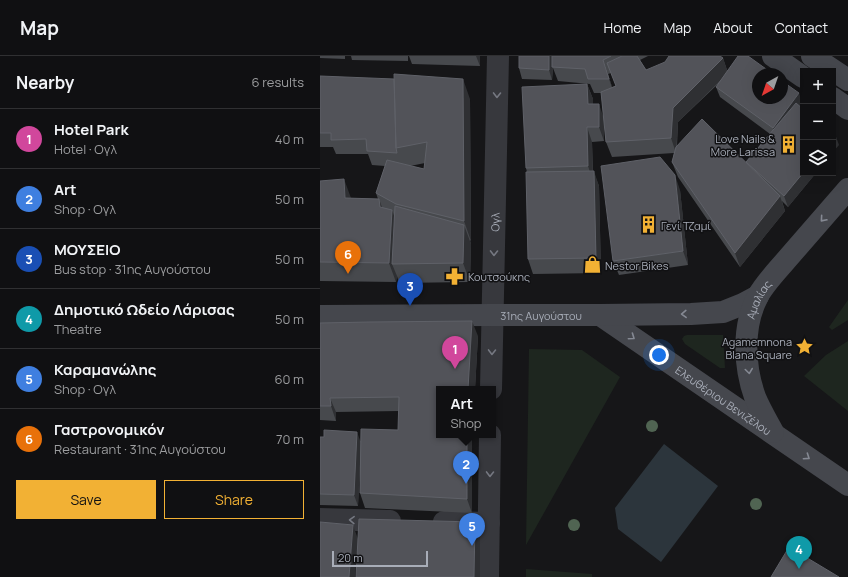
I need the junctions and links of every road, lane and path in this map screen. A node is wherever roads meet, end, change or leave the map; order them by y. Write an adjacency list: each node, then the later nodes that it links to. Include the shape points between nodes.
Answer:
1 (498, 56): 10 (street, Ογλ, one-way to 10)
2 (773, 56): 4 (main road)
3 (822, 59): 5 (main road)
4 (800, 75)
5 (848, 80)
6 (836, 100): 7 (main road)
7 (848, 110)
8 (848, 189): 9 (main road, Αμαλίας, one-way to 9)
9 (758, 296): 11 (main road, 31ης Αυγούστου, one-way to 11, via 723,312); 14 (main road, Αμαλίας, one-way to 14, via 748,325 747,357 755,397)
10 (492, 314): 11 (main road, 31ης Αυγούστου); 12 (main road, 31ης Αυγούστου); 13 (street, Ογλ, one-way to 13)
11 (600, 315): 14 (main road, Ελευθέριου Βενιζέλου, one-way to 14)
12 (320, 316)
13 (491, 386)
14 (775, 435): 16 (main road, Ελευθέριου Βενιζέλου, one-way to 16)
15 (490, 438): 18 (street, one-way to 18)
16 (848, 485)
17 (320, 519): 18 (street, one-way to 17)
18 (489, 524): 19 (street)
19 (488, 577)

